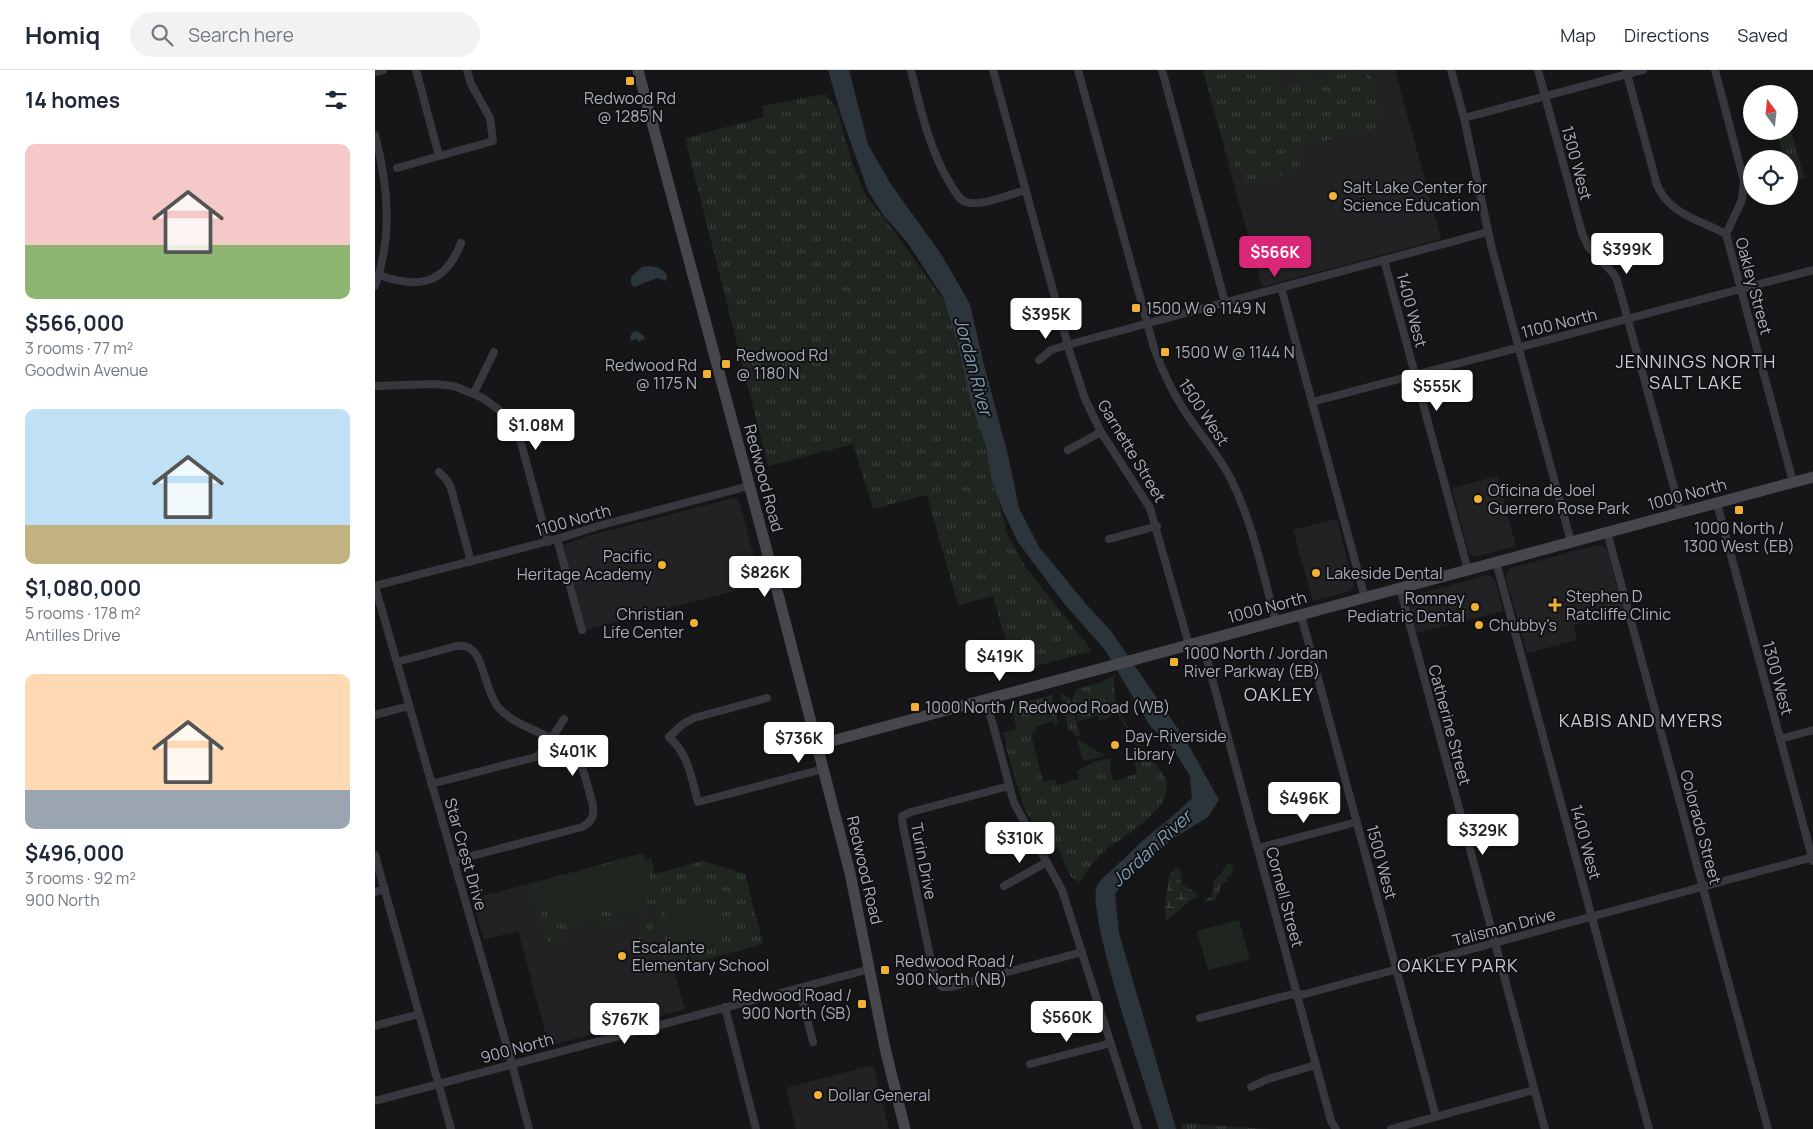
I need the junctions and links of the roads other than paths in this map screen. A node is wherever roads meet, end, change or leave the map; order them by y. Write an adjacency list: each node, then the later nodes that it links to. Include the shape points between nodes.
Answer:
1 (383, 70): 13 (street)
2 (416, 70): 18 (street)
3 (467, 70): 18 (street, via 490,118 493,141)
4 (638, 70): 46 (main road, Redwood Road)
5 (911, 70): 20 (street, via 935,154 959,197 965,202 975,203)
6 (993, 70): 20 (street, Garnette Street)
7 (1078, 70): 32 (street, 1500 West)
8 (1162, 70): 30 (street)
9 (1451, 70): 16 (street)
10 (1538, 70): 15 (street, 1300 West)
11 (1643, 70): 14 (street)
12 (1715, 70): 22 (street, Oakley Street, via 1744,181 1742,200)
13 (375, 72)
14 (1627, 72): 15 (street); 22 (street, via 1662,196 1678,211)
15 (1545, 96): 16 (street); 31 (street, 1300 West, via 1582,233 1589,248 1616,278)
16 (1464, 118): 21 (street)
17 (375, 135): 26 (street, via 384,172 387,206)
18 (439, 156): 19 (street)
19 (397, 168)
20 (1026, 190): 33 (street, Garnette Street)
21 (1487, 232): 24 (street); 34 (street)
22 (1725, 234): 29 (street, Oakley Street)
23 (461, 243): 26 (street, via 452,262 432,279 414,283)
24 (1384, 260): 28 (street); 37 (street, 1400 West)
25 (1813, 270): 29 (street, 1100 North)
26 (379, 275): 27 (street)
27 (375, 286)
28 (1281, 288): 30 (street); 40 (street)
29 (1741, 289): 31 (street, 1100 North); 45 (street, Oakley Street)
30 (1225, 302): 32 (street)
31 (1628, 320): 34 (street, 1100 North); 48 (street, 1300 West)
32 (1147, 323): 33 (street); 62 (street, 1500 West, via 1160,365 1175,397 1215,453 1237,493 1250,528)
33 (1067, 345): 36 (street, via 1051,350); 41 (street, Garnette Street, via 1085,399)
34 (1519, 348): 37 (street, 1100 North); 54 (street)
35 (494, 352): 39 (street)
36 (1039, 360)
37 (1415, 375): 40 (street, 1100 North); 57 (street, 1400 West)
38 (375, 386): 39 (street, via 444,384)
39 (474, 393): 53 (street, via 499,410 517,434)
40 (1312, 402): 60 (street)
41 (1101, 432): 42 (street); 49 (street, Garnette Street, via 1145,498)
42 (1068, 450)
43 (439, 472): 55 (street, via 451,488)
44 (1813, 477): 45 (main road, 1000 North)
45 (1793, 482): 47 (main road, 1000 North)
46 (749, 486): 52 (street, 1100 North); 75 (main road, Redwood Road)
47 (1717, 503): 48 (main road, 1000 North); 74 (street, 1300 West)
48 (1681, 513): 50 (main road, 1000 North)
49 (1157, 526): 51 (street); 65 (street, Garnette Street)
50 (1607, 532): 54 (main road, 1000 North); 86 (street, Colorado Street)
51 (1109, 539)
52 (557, 540): 53 (street, 1100 North); 63 (street)
53 (548, 542): 55 (street, 1100 North)
54 (1571, 542): 56 (main road, 1000 North)
55 (471, 562): 58 (street, 1100 North)
56 (1496, 562): 57 (main road, 1000 North); 89 (street, 1400 West)
57 (1468, 570): 59 (main road, 1000 North)
58 (375, 586): 66 (street, Star Crest Drive)
59 (1399, 588): 60 (main road, 1000 North); 90 (street, Catherine Street)
60 (1365, 598): 61 (main road, 1000 North)
61 (1301, 615): 62 (main road, 1000 North); 79 (street, 1500 West)
62 (1275, 622): 64 (main road, 1000 North)
63 (582, 630)
64 (1202, 641): 65 (main road, 1000 North); 80 (street, Cornell Street)
65 (1189, 645): 68 (main road, 1000 North)
66 (397, 662): 69 (street, Star Crest Drive); 73 (street, via 468,646 477,654 487,688 498,707 508,716)
67 (767, 698): 76 (street, via 694,718 669,737 685,758 698,802)
68 (986, 700): 75 (main road, 1000 North); 78 (street)
69 (409, 706): 70 (street); 77 (street, Star Crest Drive)
70 (375, 715)
71 (564, 719): 73 (street)
72 (1813, 730): 74 (street)
73 (551, 739): 77 (street, via 536,757); 83 (street, via 572,752 580,764 593,807 591,820 578,828)
74 (1780, 739): 82 (street, 1300 West)
75 (817, 745): 76 (main road, Redwood Road)
76 (823, 769): 92 (main road, Redwood Road)
77 (431, 784): 83 (street, Star Crest Drive)
78 (1009, 786): 84 (street, via 1019,814); 91 (street, Turin Drive, via 902,816 936,984 951,987)
79 (1357, 822): 80 (street); 93 (street, 1500 West)
80 (1258, 848): 95 (street, Cornell Street)
81 (375, 855): 87 (street)
82 (1813, 859): 86 (street, Talisman Drive)
83 (453, 861): 102 (street, Star Crest Drive)
84 (1047, 862): 85 (street); 91 (street, via 1062,890)
85 (1004, 886)
86 (1703, 887): 89 (street, Talisman Drive); 119 (street, Colorado Street)
87 (385, 889): 88 (street); 97 (street)
88 (375, 892)
89 (1592, 917): 90 (street, Talisman Drive); 118 (street, 1400 West)
90 (1495, 943): 93 (street, Talisman Drive); 107 (street, Catherine Street)
91 (1082, 952): 101 (street)
92 (870, 969): 94 (street, 900 North); 113 (main road, Redwood Road)
93 (1396, 970): 95 (street, Talisman Drive); 109 (street, 1500 West)
94 (799, 988): 96 (street, 900 North); 100 (street)
95 (1297, 995): 98 (street, Talisman Drive); 104 (street, Cornell Street)
96 (725, 1006): 102 (street, 900 North); 112 (street)
97 (419, 1014): 99 (street); 105 (street)
98 (1200, 1018)
99 (375, 1026)
100 (813, 1042)
101 (1111, 1042): 103 (street); 114 (street)
102 (512, 1064): 105 (street, 900 North); 111 (street, Star Crest Drive)
103 (1030, 1064)
104 (1316, 1065): 106 (street, via 1268,1078); 115 (street, Cornell Street)
105 (439, 1084): 108 (street, 900 North); 110 (street)
106 (1251, 1087)
107 (1534, 1090): 109 (street); 117 (street, Catherine Street)
108 (375, 1101)
109 (1436, 1117): 116 (street)
110 (451, 1129)
111 (529, 1129)
112 (756, 1129)
113 (905, 1129)
114 (1138, 1129)
115 (1336, 1129)
116 (1391, 1129)
117 (1545, 1129)
118 (1649, 1129)
119 (1768, 1129)

